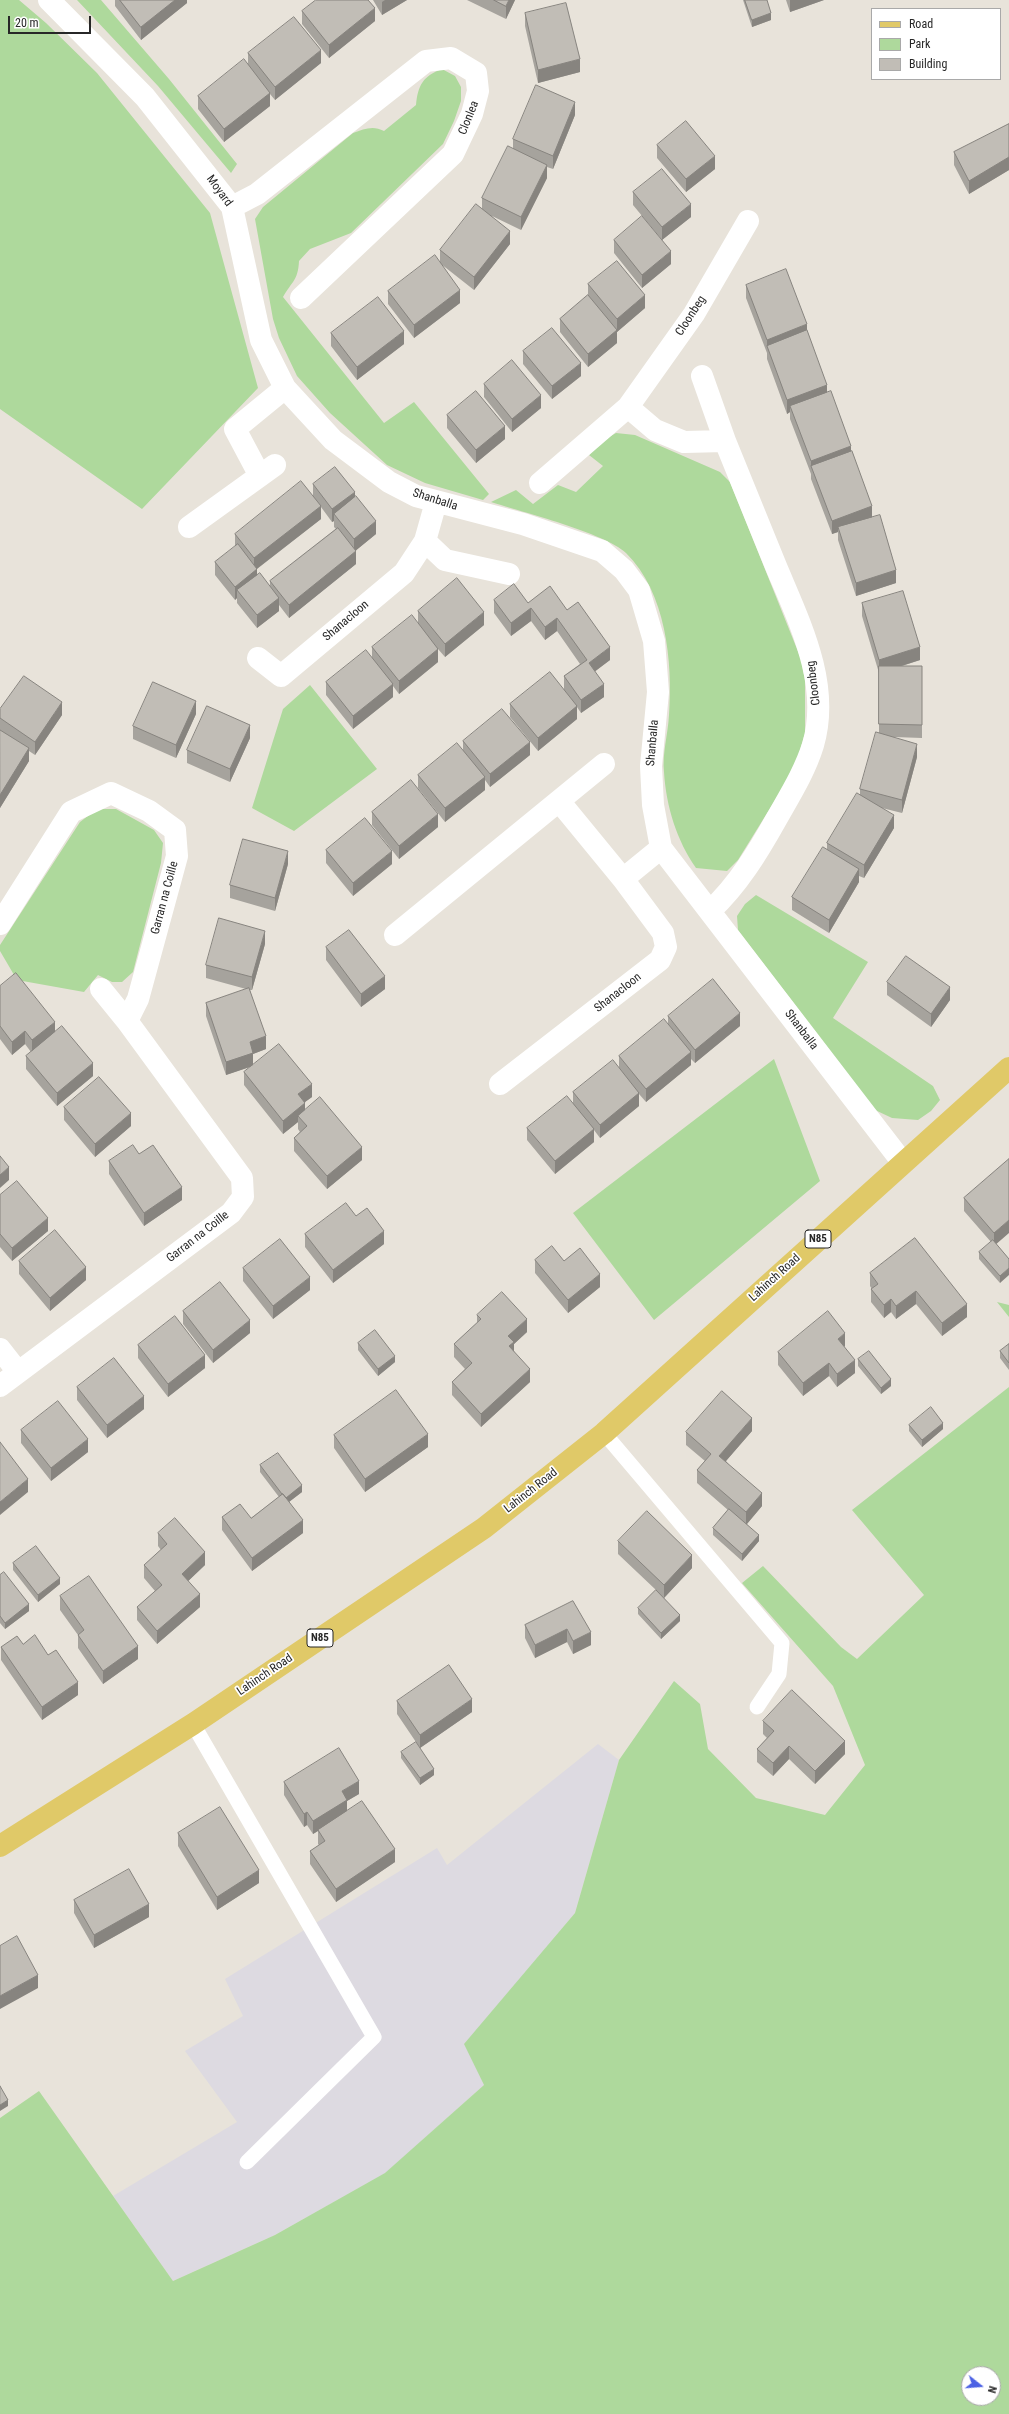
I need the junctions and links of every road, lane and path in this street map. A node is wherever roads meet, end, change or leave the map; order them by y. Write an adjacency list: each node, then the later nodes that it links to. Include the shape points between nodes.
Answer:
1 (48, 0): 2 (street, Moyard, via 145,97)
2 (232, 207): 4 (street, Clonlea, via 257,194 426,61 451,58 476,73 478,91 472,114 452,154); 6 (street, Moyard, via 262,340)
3 (748, 221): 7 (street, Cloonbeg, via 694,314)
4 (301, 298)
5 (702, 376): 9 (street, Cloonbeg)
6 (285, 388): 8 (street, Moyard); 12 (street, via 235,429 268,471)
7 (628, 407): 9 (street, via 655,430 684,442); 10 (street, Cloonbeg)
8 (333, 440): 11 (street, Shanballa, via 389,482)
9 (725, 441): 20 (street, Cloonbeg, via 802,629 814,665 818,705 813,744 798,781 759,849 728,895)
10 (540, 483)
11 (436, 502): 13 (street, Shanacloon); 18 (street, Shanballa, via 524,524 602,552 624,570 639,590 654,641 658,692 650,766 653,805)
12 (189, 527)
13 (425, 541): 14 (street, via 445,560); 15 (street, Shanacloon, via 404,573 281,676)
14 (509, 574)
15 (258, 658)
16 (604, 764): 17 (street)
17 (560, 801): 19 (street, Shanacloon); 22 (street)
18 (661, 848): 19 (street); 20 (street, Shanballa)
19 (623, 879): 26 (street, Shanacloon, via 663,933 666,947 660,960)
20 (710, 911): 27 (street, Shanballa)
21 (0, 924): 24 (street, Garran na Coille, via 71,812 111,793 149,811 175,830 177,856 138,999)
22 (395, 935)
23 (101, 989): 24 (street, Garran na Coille)
24 (127, 1021): 29 (street, Garran na Coille, via 242,1178 243,1197 231,1213)
25 (1009, 1068): 27 (main road, Lahinch Road / N85)
26 (500, 1084)
27 (903, 1163): 31 (main road, Lahinch Road / N85)
28 (0, 1349): 29 (street)
29 (18, 1372): 30 (street, Garran na Coille)
30 (0, 1386)
31 (604, 1434): 32 (lane, via 782,1642 779,1674); 33 (main road, Lahinch Road / N85, via 484,1528)
32 (757, 1707)
33 (193, 1724): 34 (main road, Lahinch Road / N85); 35 (lane, via 374,2037)
34 (0, 1846)
35 (248, 2162)

